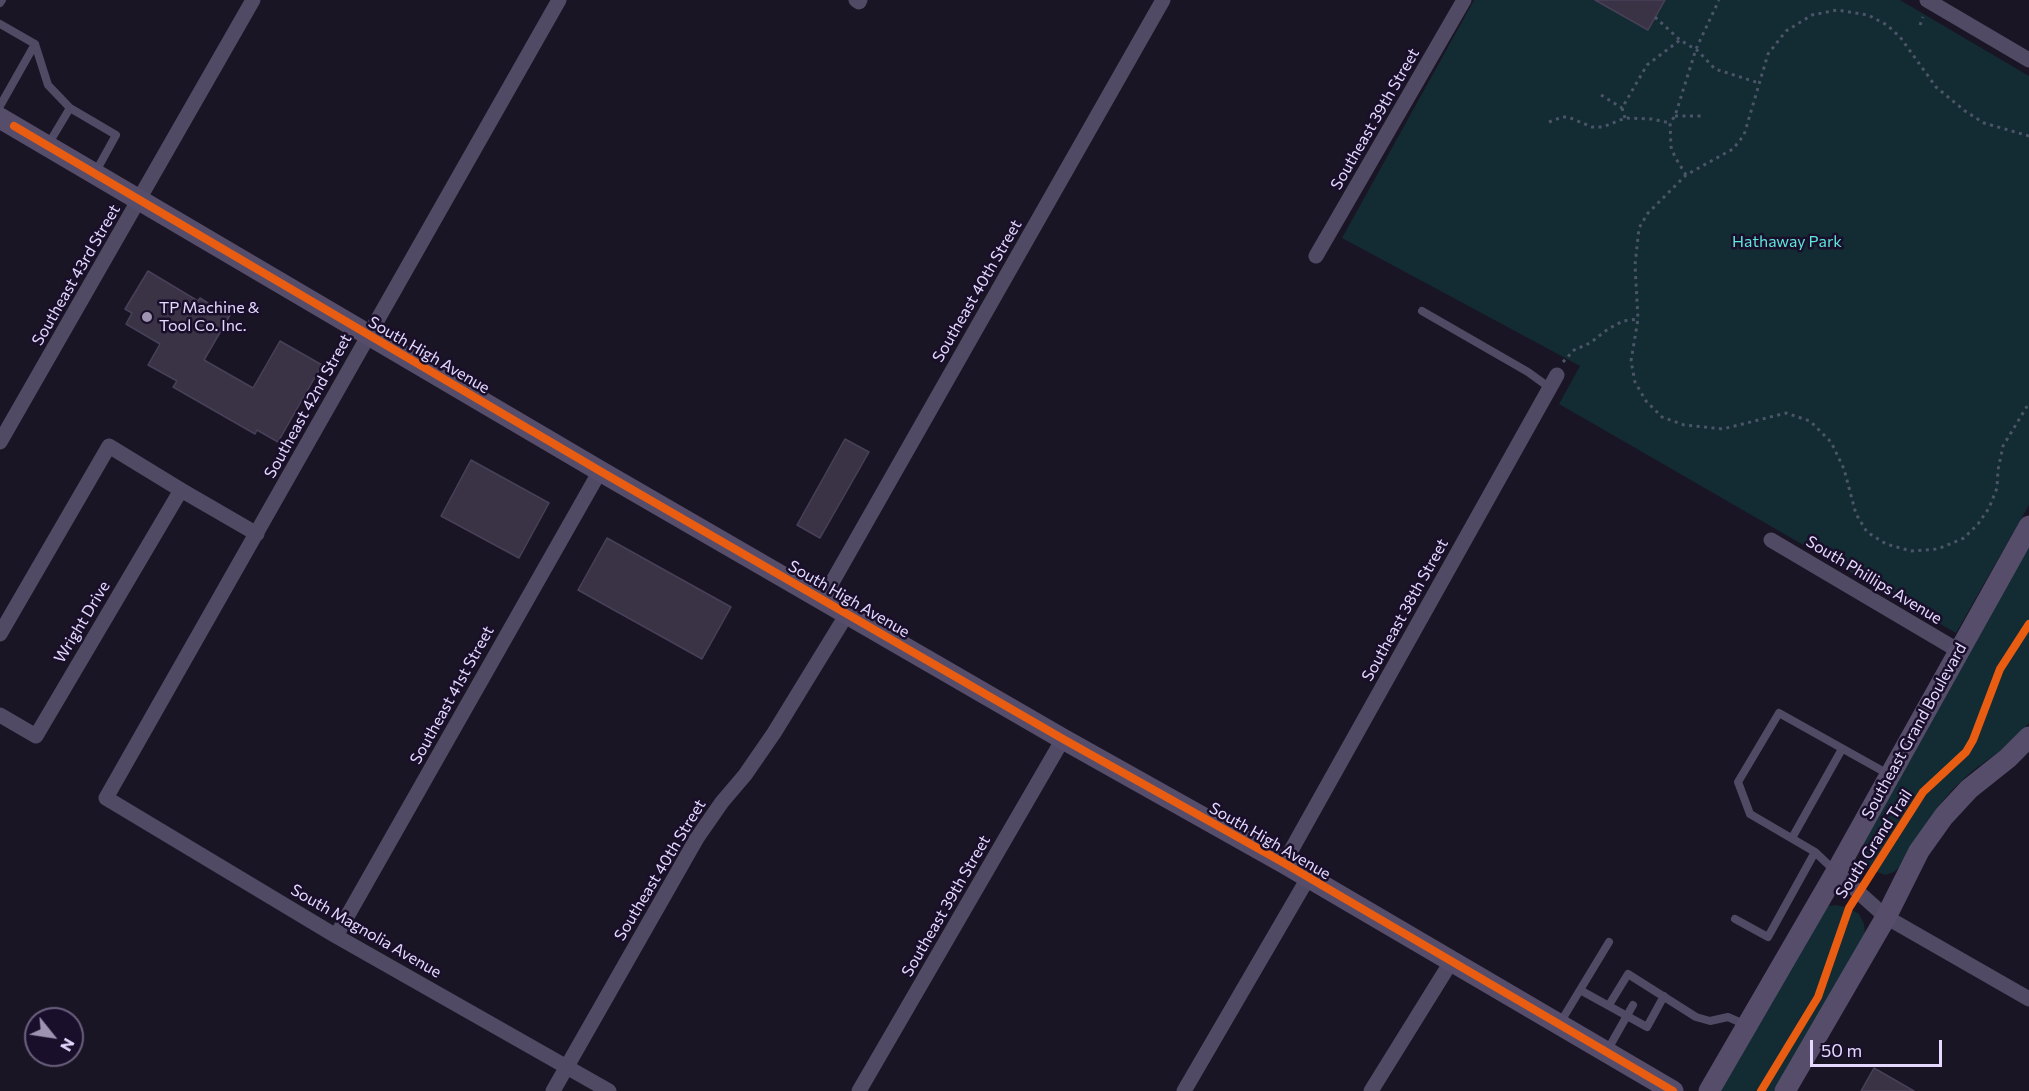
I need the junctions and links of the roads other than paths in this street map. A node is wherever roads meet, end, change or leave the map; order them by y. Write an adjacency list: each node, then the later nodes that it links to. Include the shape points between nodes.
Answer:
1 (253, 0): 14 (street, Southeast 43rd Street)
2 (559, 0): 17 (street, Southeast 42nd Street)
3 (1163, 0): 25 (street, Southeast 40th Street)
4 (1464, 0): 15 (street, Southeast 39th Street)
5 (1930, 1): 8 (street)
6 (0, 24): 7 (lane)
7 (35, 44): 9 (lane); 10 (lane, via 48,84)
8 (2029, 60)
9 (0, 106)
10 (70, 108): 12 (lane); 13 (lane, via 116,135)
11 (0, 118): 12 (street, South High Avenue)
12 (48, 146): 13 (street, South High Avenue)
13 (95, 174): 14 (street, South High Avenue)
14 (139, 200): 17 (street, South High Avenue); 19 (street, Southeast 43rd Street)
15 (1316, 256)
16 (1422, 311): 18 (lane, via 1528,372)
17 (369, 335): 20 (street, South High Avenue); 23 (street, Southeast 42nd Street)
18 (1553, 381): 37 (street, Southeast 38th Street)
19 (0, 442)
20 (600, 471): 25 (street, South High Avenue); 42 (street, Southeast 41st Street)
21 (181, 490): 23 (street); 27 (street, via 109,446); 29 (street, Wright Drive, via 36,736)
22 (2029, 526): 28 (street, Southeast Grand Boulevard)
23 (256, 534): 34 (street, Southeast 42nd Street)
24 (1771, 540): 28 (street, South Phillips Avenue)
25 (822, 600): 26 (street, South High Avenue)
26 (847, 614): 31 (street, South High Avenue); 54 (street, Southeast 40th Street, via 774,733 697,838)
27 (0, 634)
28 (1959, 651): 33 (street, Southeast Grand Boulevard)
29 (0, 715)
30 (2029, 737): 40 (street, via 1944,816 1919,851)
31 (1063, 739): 37 (street, South High Avenue); 57 (street, Southeast 39th Street)
32 (1842, 749): 33 (lane); 35 (lane); 35 (lane, via 1779,713 1738,782 1750,814)
33 (1890, 775): 38 (street, Southeast Grand Boulevard)
34 (106, 798): 42 (street, South Magnolia Avenue)
35 (1792, 838): 36 (lane)
36 (1815, 852): 38 (lane); 41 (lane, via 1768,937)
37 (1284, 863): 39 (street, South High Avenue)
38 (1836, 872): 40 (street); 52 (street, Southeast Grand Boulevard)
39 (1308, 878): 44 (street, South High Avenue); 58 (street)
40 (1886, 917): 47 (street); 62 (street)
41 (1735, 919)
42 (336, 936): 54 (street, South Magnolia Avenue)
43 (1609, 942): 45 (lane)
44 (1450, 962): 51 (street, South High Avenue); 59 (street)
45 (1580, 990): 48 (lane); 51 (lane)
46 (1664, 996): 48 (lane, via 1643,987 1628,974); 50 (lane, via 1647,1027); 52 (lane, via 1696,1017 1710,1021 1728,1017)
47 (2029, 999)
48 (1610, 1005): 50 (lane)
49 (1633, 1005): 50 (lane)
50 (1627, 1015): 53 (lane)
51 (1558, 1025): 53 (street, South High Avenue)
52 (1747, 1026): 61 (street, Southeast Grand Boulevard)
53 (1606, 1052): 60 (street, South High Avenue)
54 (567, 1066): 55 (street, Southeast 40th Street); 56 (street, South Magnolia Avenue)
55 (553, 1091)
56 (609, 1091)
57 (859, 1091)
58 (1184, 1091)
59 (1371, 1091)
60 (1673, 1091)
61 (1709, 1091)
62 (1785, 1091)

